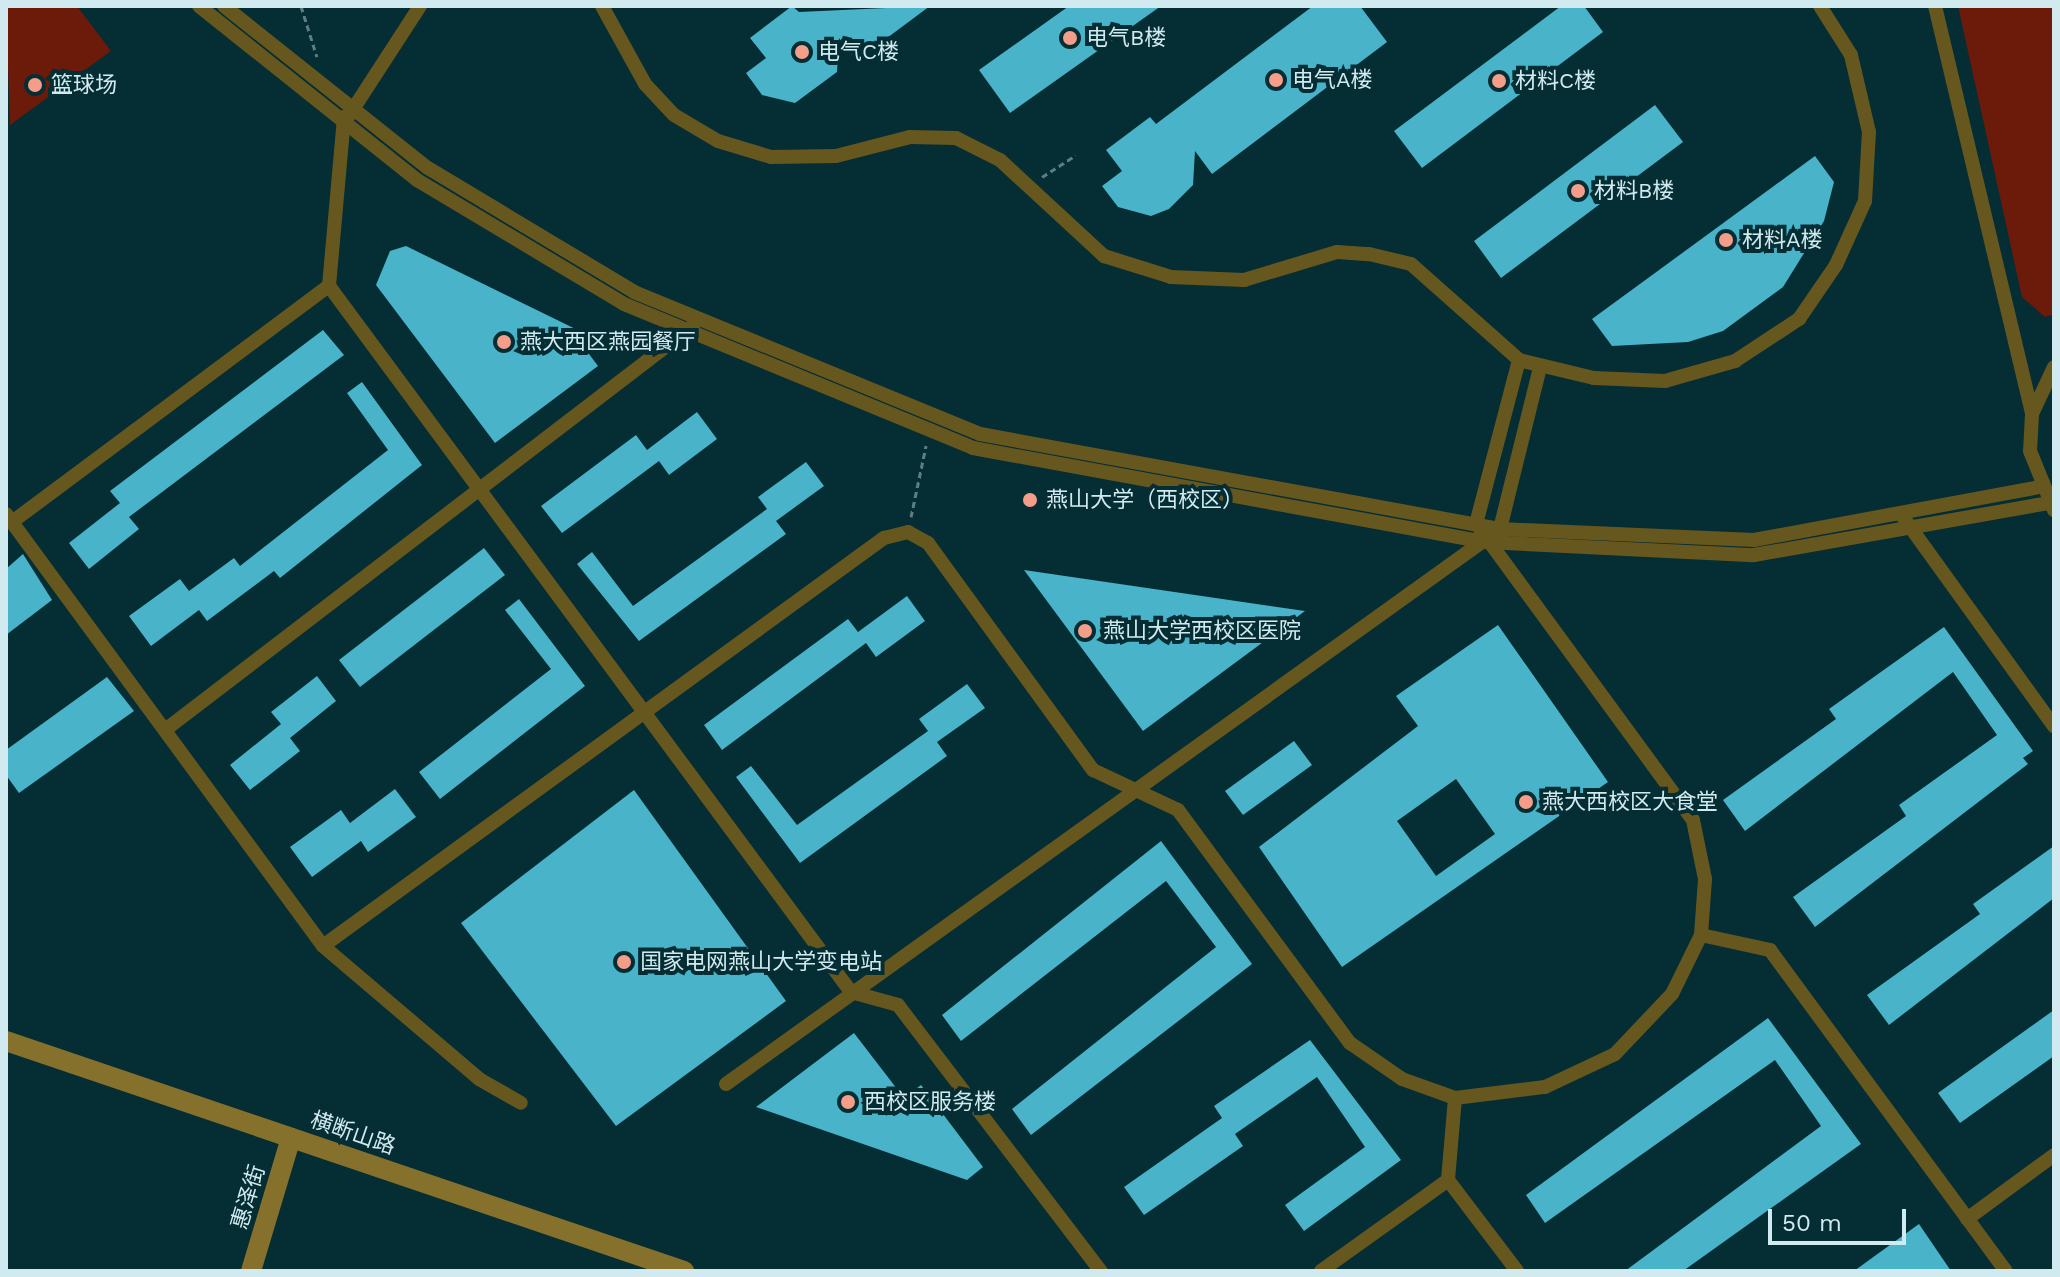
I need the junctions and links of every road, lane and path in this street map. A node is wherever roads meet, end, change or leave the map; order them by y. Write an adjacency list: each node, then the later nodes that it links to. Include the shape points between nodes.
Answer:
1 (199, 6): 10 (street)
2 (224, 6): 8 (street)
3 (301, 6): 8 (path)
4 (420, 6): 9 (street)
5 (602, 6): 12 (street, via 645,84 674,115 718,141 771,157 836,156 910,137 956,138 1000,160)
6 (1820, 6): 16 (street, via 1851,55 1866,117 1865,201 1836,265 1799,319 1735,361 1665,381)
7 (1935, 6): 18 (street)
8 (328, 91): 9 (street)
9 (348, 107): 10 (street); 14 (street, via 428,168)
10 (343, 124): 13 (street); 14 (street, via 417,180 624,304)
11 (1076, 155): 12 (path)
12 (1026, 188): 15 (street, via 1104,256 1171,277 1244,280 1337,252 1411,264)
13 (329, 286): 21 (street); 23 (street)
14 (694, 325): 19 (street); 21 (street); 25 (street, via 980,434)
15 (1519, 360): 16 (street); 25 (street)
16 (1540, 367): 26 (street)
17 (2054, 367): 18 (street)
18 (2032, 414): 20 (street, via 2030,451)
19 (930, 430): 27 (path); 28 (street, via 973,448)
20 (2040, 487): 22 (street); 24 (street)
21 (479, 491): 29 (street); 31 (street)
22 (2051, 506): 24 (street)
23 (9, 518): 31 (street)
24 (1904, 518): 26 (street, via 1754,540); 28 (street, via 1754,555); 30 (street)
25 (1476, 524): 26 (street); 28 (street)
26 (1500, 529): 28 (street)
27 (908, 532): 29 (street, via 884,538); 32 (street, via 928,543 1093,770)
28 (1485, 542): 32 (street); 33 (street, via 1579,656 1693,820 1705,879)
29 (641, 713): 34 (street); 35 (street)
30 (2054, 726)
31 (165, 730): 34 (street)
32 (1136, 788): 35 (street); 38 (street, via 1178,810 1350,1043 1402,1079)
33 (1701, 935): 38 (street, via 1672,994 1615,1054 1545,1087); 43 (street, via 1770,950)
34 (323, 946): 39 (street, via 479,1079)
35 (851, 992): 37 (street); 46 (street, via 898,1005)
36 (6, 1041): 40 (main road, 横断山路)
37 (726, 1084)
38 (1455, 1098): 42 (street)
39 (521, 1103)
40 (291, 1138): 44 (main road, 惠泽街); 45 (main road, 横断山路)
41 (2054, 1155): 43 (street)
42 (1448, 1180): 47 (street); 48 (street)
43 (1967, 1219): 49 (street)
44 (251, 1271)
45 (684, 1271)
46 (1101, 1271)
47 (1321, 1271)
48 (1517, 1271)
49 (2006, 1271)

